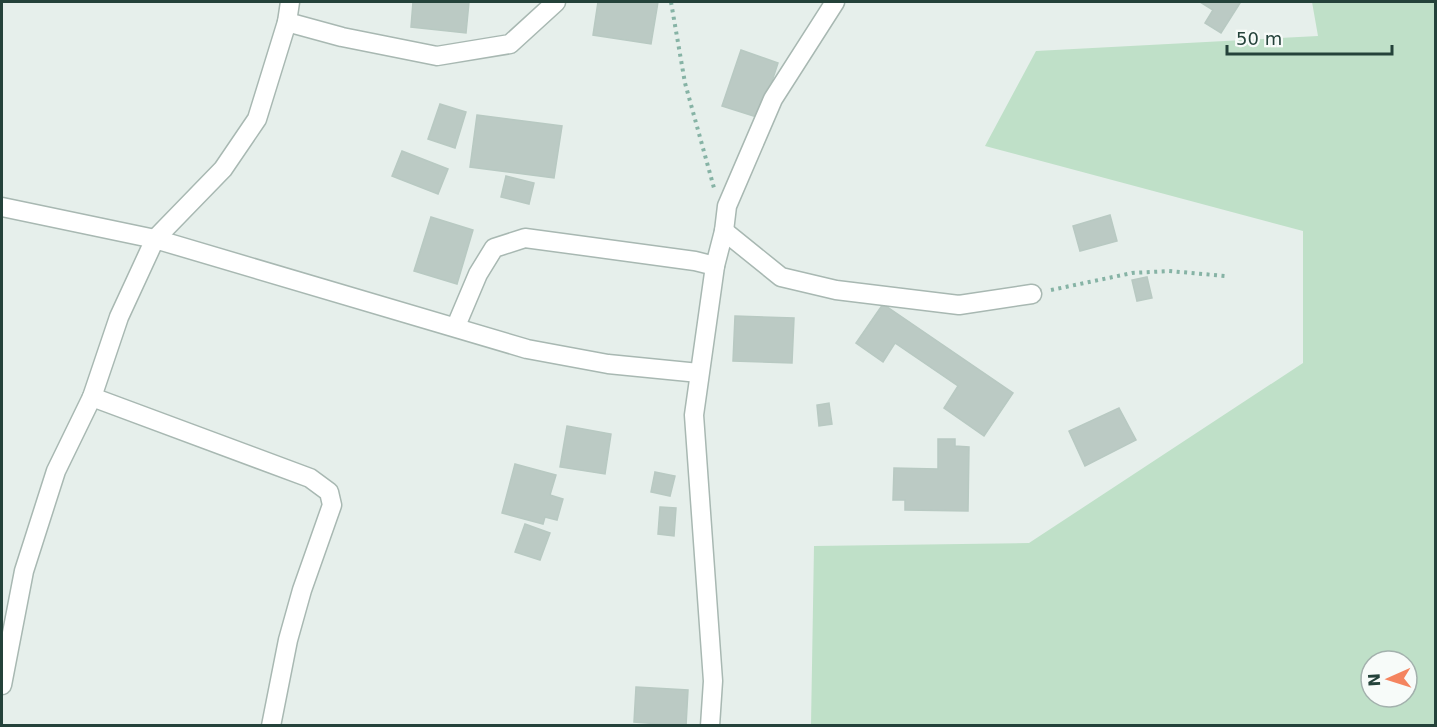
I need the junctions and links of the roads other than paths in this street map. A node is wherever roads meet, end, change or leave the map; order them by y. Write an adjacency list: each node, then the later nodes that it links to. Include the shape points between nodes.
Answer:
1 (290, 2): 4 (street)
2 (556, 2): 4 (street, via 510,44 437,56 342,38)
3 (835, 2): 6 (street, via 773,99 727,206)
4 (288, 22): 7 (street, via 257,119 223,169)
5 (2, 207): 7 (street)
6 (724, 231): 8 (street); 9 (street, via 781,277 836,290 959,305)
7 (155, 239): 10 (street); 12 (street, via 119,317)
8 (715, 266): 10 (street, via 525,238 494,248 478,273); 11 (street)
9 (1032, 294)
10 (456, 326): 11 (street, via 527,349 608,364)
11 (699, 373): 15 (street, via 694,415 712,681)
12 (92, 397): 13 (street, via 56,471 31,549); 14 (street, via 310,478 329,492 332,505 288,640)
13 (2, 685)
14 (271, 726)
15 (710, 726)

